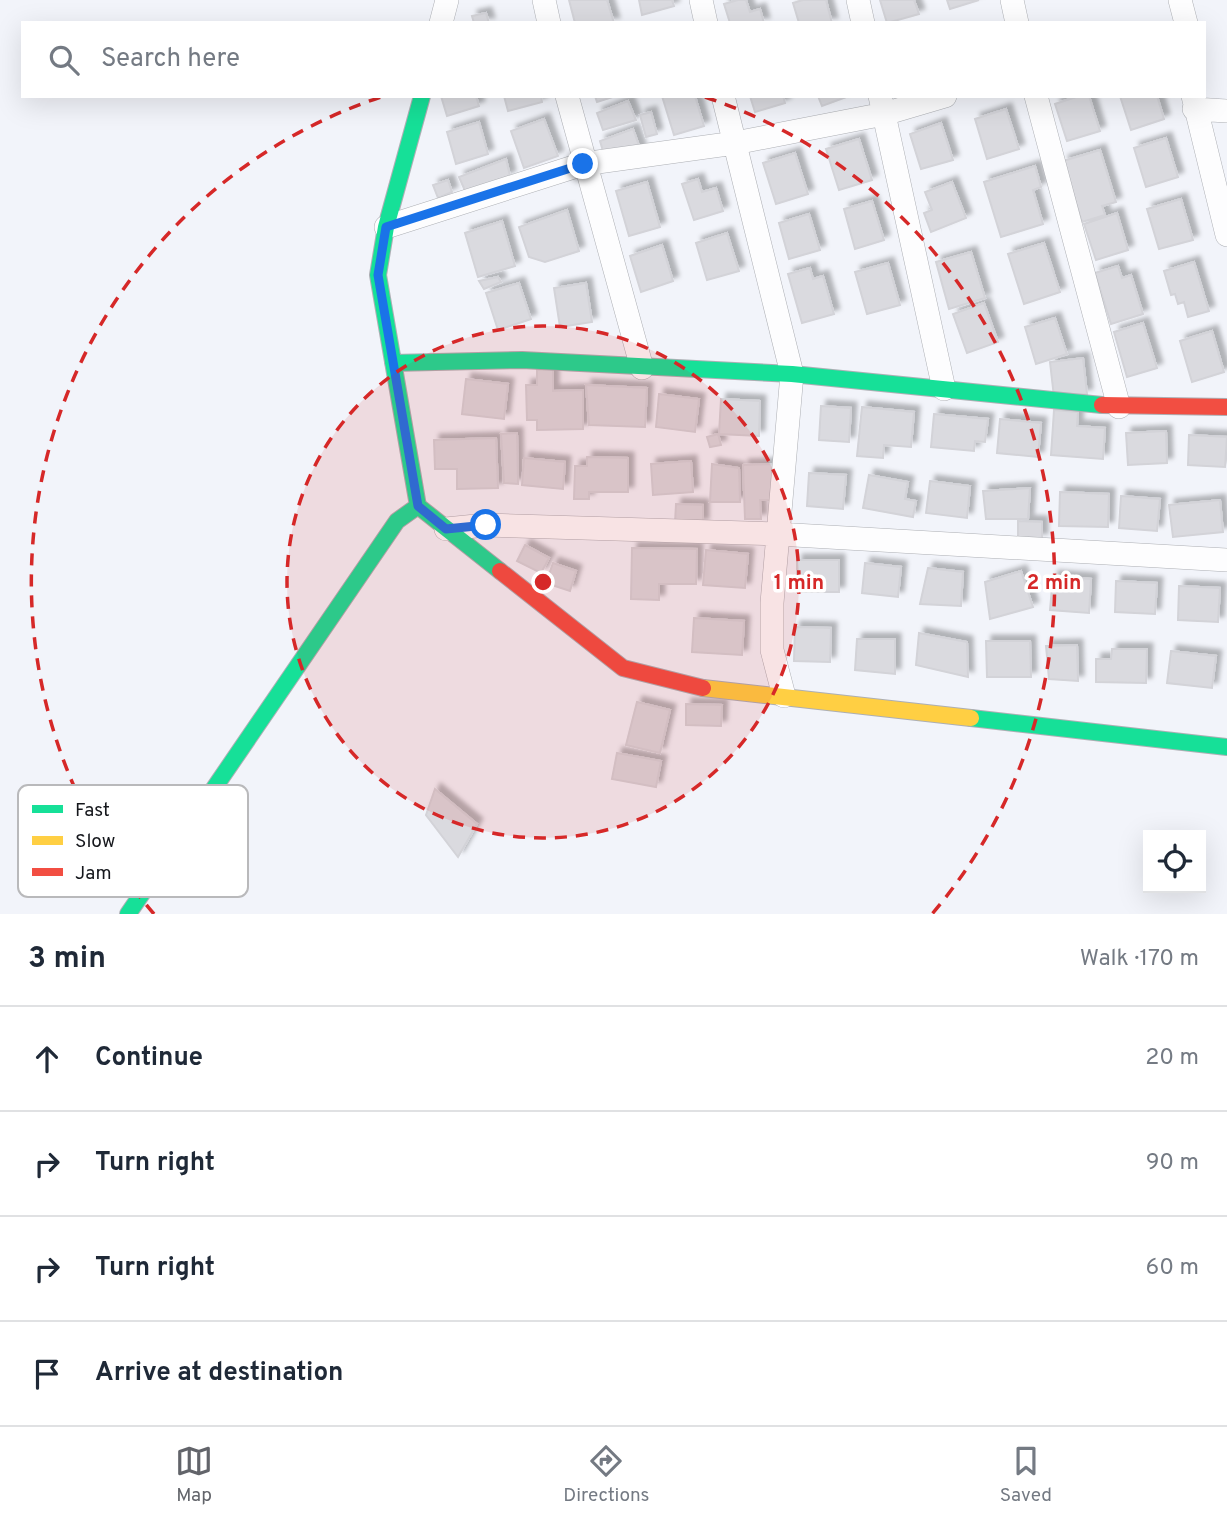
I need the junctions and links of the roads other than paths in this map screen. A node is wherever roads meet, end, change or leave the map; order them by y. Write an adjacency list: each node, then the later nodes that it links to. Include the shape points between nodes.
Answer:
1 (447, 0): 7 (street)
2 (544, 0): 8 (street)
3 (701, 0): 9 (street)
4 (858, 0): 10 (street)
5 (1012, 0): 11 (street)
6 (1180, 0): 12 (street)
7 (442, 21)
8 (549, 21)
9 (706, 21)
10 (863, 21)
11 (1017, 21)
12 (1185, 21)
13 (421, 98): 23 (street)
14 (567, 98): 22 (street)
15 (723, 98): 21 (street)
16 (931, 98): 19 (street)
17 (1037, 98): 29 (street)
18 (1194, 102): 20 (street); 24 (street)
19 (882, 105): 21 (street); 28 (street)
20 (1227, 111)
21 (734, 143): 22 (street); 27 (street)
22 (583, 164): 23 (street); 26 (street)
23 (386, 227): 25 (street, via 378,275)
24 (1227, 235)
25 (393, 363): 26 (street, via 522,360); 31 (street)
26 (642, 368): 27 (street)
27 (792, 374): 28 (street); 33 (street)
28 (944, 389): 29 (street)
29 (1119, 407): 30 (street)
30 (1227, 407)
31 (418, 506): 32 (street); 37 (street, via 397,521 307,660)
32 (446, 529): 33 (street, via 486,525); 35 (street, via 623,668 714,691)
33 (777, 534): 34 (street); 35 (street, via 772,649)
34 (1227, 560)
35 (784, 696): 36 (street)
36 (1227, 747)
37 (216, 785)
38 (140, 897): 39 (street)
39 (128, 914)

